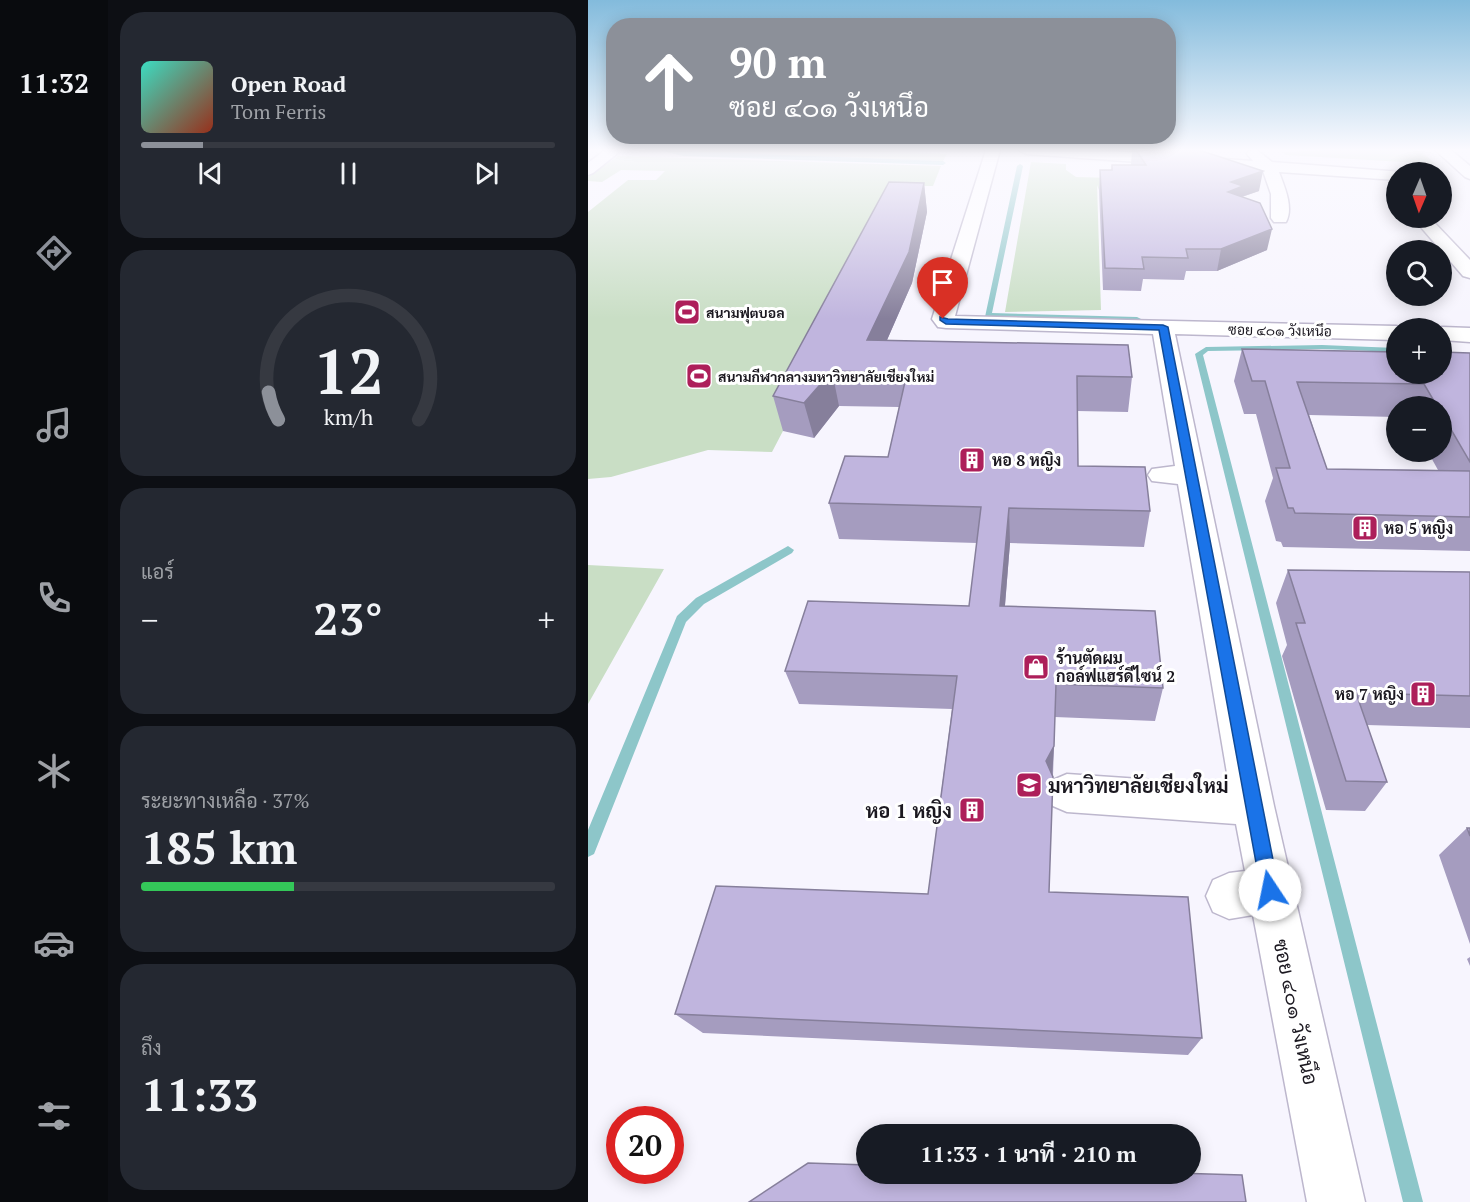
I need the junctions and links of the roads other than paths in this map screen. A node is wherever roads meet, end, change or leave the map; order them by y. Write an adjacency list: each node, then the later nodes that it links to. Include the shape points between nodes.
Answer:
1 (976, 206): 6 (lane, ซอย ๔๐๑ วังเหนึอ, via 943,319 946,322)
2 (1280, 206): 3 (lane)
3 (1280, 218)
4 (1430, 228): 5 (lane)
5 (1470, 272)
6 (1163, 327): 7 (lane, ซอย ๔๐๑ วังเหนึอ); 10 (lane, ซอย ๔๐๑ วังเหนึอ)
7 (1386, 333)
8 (1452, 334): 9 (lane)
9 (1470, 335)
10 (1176, 475): 12 (lane, ซอย ๔๐๑ วังเหนึอ); 13 (lane)
11 (1067, 793): 12 (lane)
12 (1253, 806): 13 (lane, ซอย ๔๐๑ วังเหนึอ)
13 (1270, 890): 14 (lane); 15 (lane, ซอย ๔๐๑ วังเหนึอ)
14 (1229, 896)
15 (1336, 1202)

